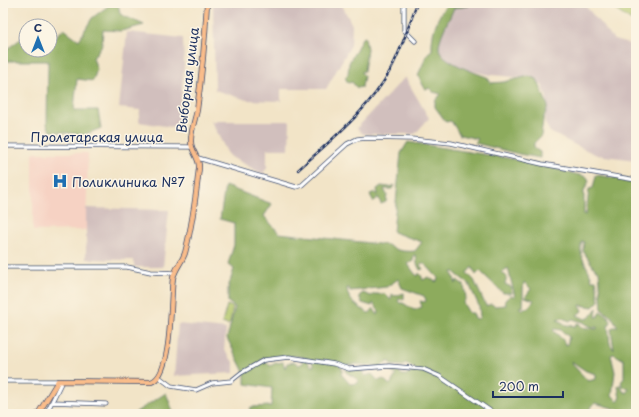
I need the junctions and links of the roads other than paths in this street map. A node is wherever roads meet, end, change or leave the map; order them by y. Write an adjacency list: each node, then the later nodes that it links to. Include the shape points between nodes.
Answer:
1 (207, 3): 5 (main road, Выборная улица)
2 (404, 3): 3 (street, via 404,30)
3 (415, 41)
4 (3, 146): 5 (street, Пролетарская улица)
5 (191, 147): 6 (main road, Выборная улица)
6 (198, 158): 7 (street, via 296,187 302,185 347,144 357,139 411,139 451,143 542,164); 9 (main road, via 198,176 187,243)
7 (636, 180)
8 (3, 267): 9 (street, via 127,267)
9 (175, 273): 10 (main road, via 166,358)
10 (159, 377): 13 (main road, via 151,382); 19 (street, via 171,386 196,390 212,383 231,381 264,360 288,357 334,364 349,369 388,366 423,369 439,376)
11 (3, 381): 12 (street)
12 (50, 381): 13 (street); 14 (street)
13 (60, 381): 14 (main road); 15 (street)
14 (53, 388): 17 (main road)
15 (52, 402): 16 (street); 18 (street)
16 (106, 404)
17 (38, 414)
18 (46, 414)
19 (495, 414)

